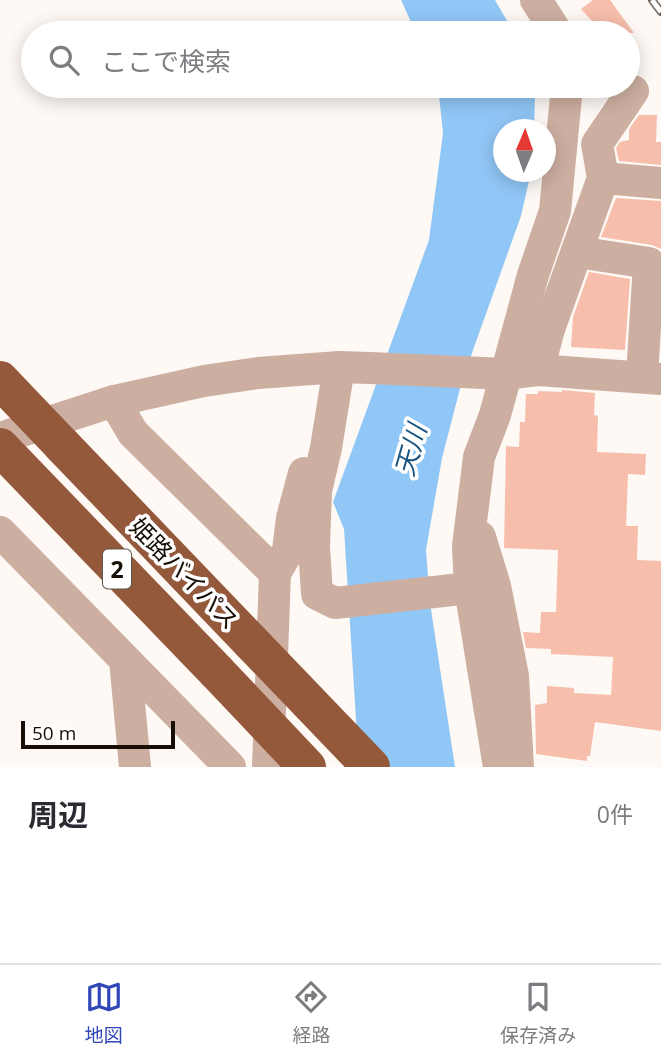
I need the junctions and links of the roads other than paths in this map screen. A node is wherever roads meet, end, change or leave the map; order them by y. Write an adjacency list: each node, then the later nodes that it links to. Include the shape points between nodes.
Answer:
1 (536, 0): 2 (street)
2 (549, 21)
3 (565, 98): 10 (street, via 555,211)
4 (628, 98): 5 (street, via 597,144)
5 (603, 178): 6 (street); 7 (street)
6 (661, 183)
7 (577, 252): 9 (street); 11 (street, via 649,262)
8 (339, 367): 10 (street); 13 (street, via 218,379); 14 (street)
9 (538, 370): 10 (street); 11 (street)
10 (495, 373): 16 (street, via 495,415 479,457)
11 (651, 378)
12 (0, 380): 25 (highway, 姫路バイパス / 2, bridge)
13 (114, 401): 15 (street); 18 (street, via 133,433)
14 (329, 426): 18 (street, via 314,445 292,517 288,551); 19 (street, via 316,491 317,594 335,603)
15 (6, 450): 24 (highway, 姫路バイパス / 2, bridge)
16 (473, 494): 19 (street, via 468,546); 27 (street, via 513,676)
17 (0, 532): 20 (street)
18 (275, 573): 23 (street)
19 (455, 589): 26 (street)
20 (125, 660): 21 (street); 22 (street)
21 (135, 767)
22 (230, 767)
23 (268, 767)
24 (307, 767)
25 (371, 767)
26 (499, 767)
27 (518, 767)

